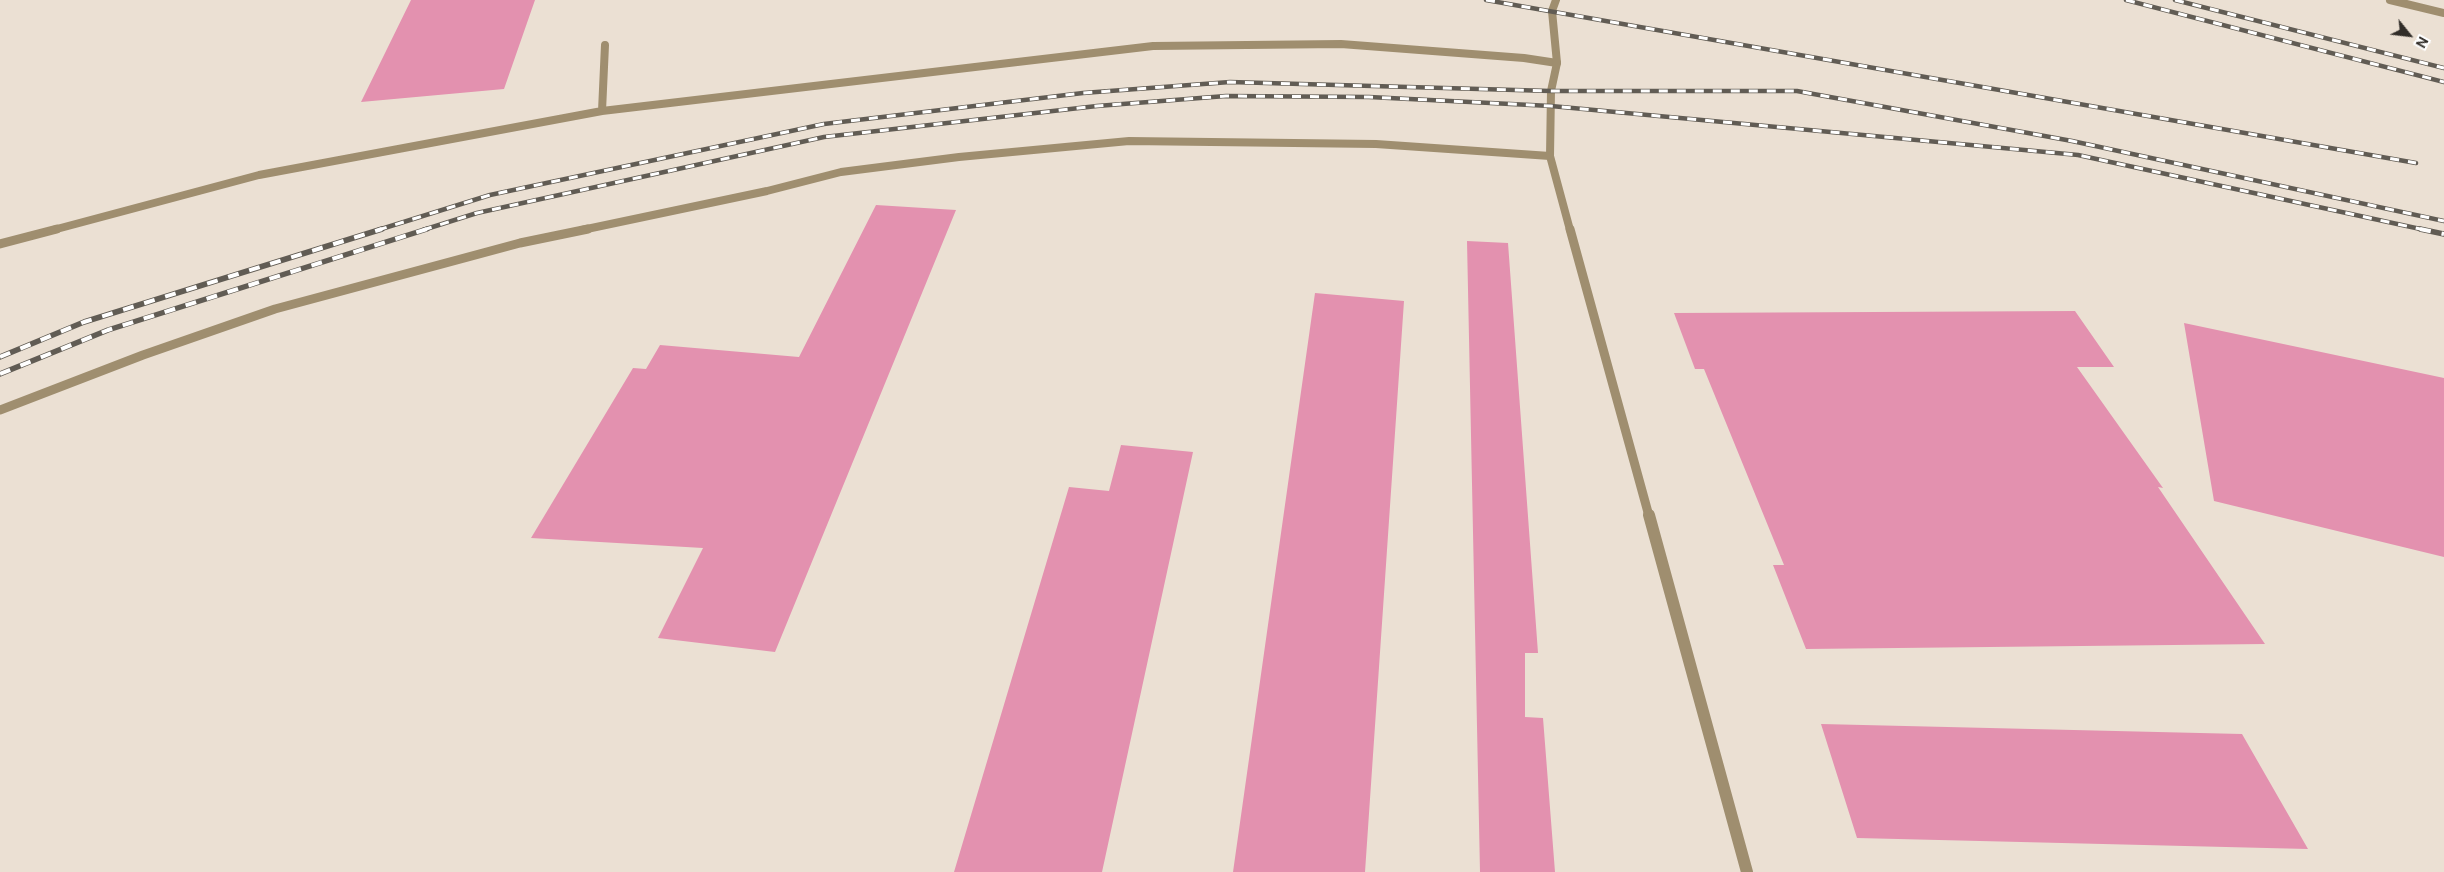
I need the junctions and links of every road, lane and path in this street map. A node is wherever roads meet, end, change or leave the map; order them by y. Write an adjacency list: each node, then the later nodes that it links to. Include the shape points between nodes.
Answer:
1 (1556, 0): 5 (street, via 1552,11)
2 (2390, 0): 3 (street)
3 (2444, 13)
4 (605, 45): 6 (street)
5 (1557, 63): 6 (street, via 1341,44 1153,46); 7 (street, via 1551,91)
6 (602, 111): 8 (street, via 259,174)
7 (1550, 156): 9 (street, via 1376,144 1129,141 841,172 767,191 520,243 275,309); 10 (street)
8 (0, 244)
9 (0, 410)
10 (1746, 872)

